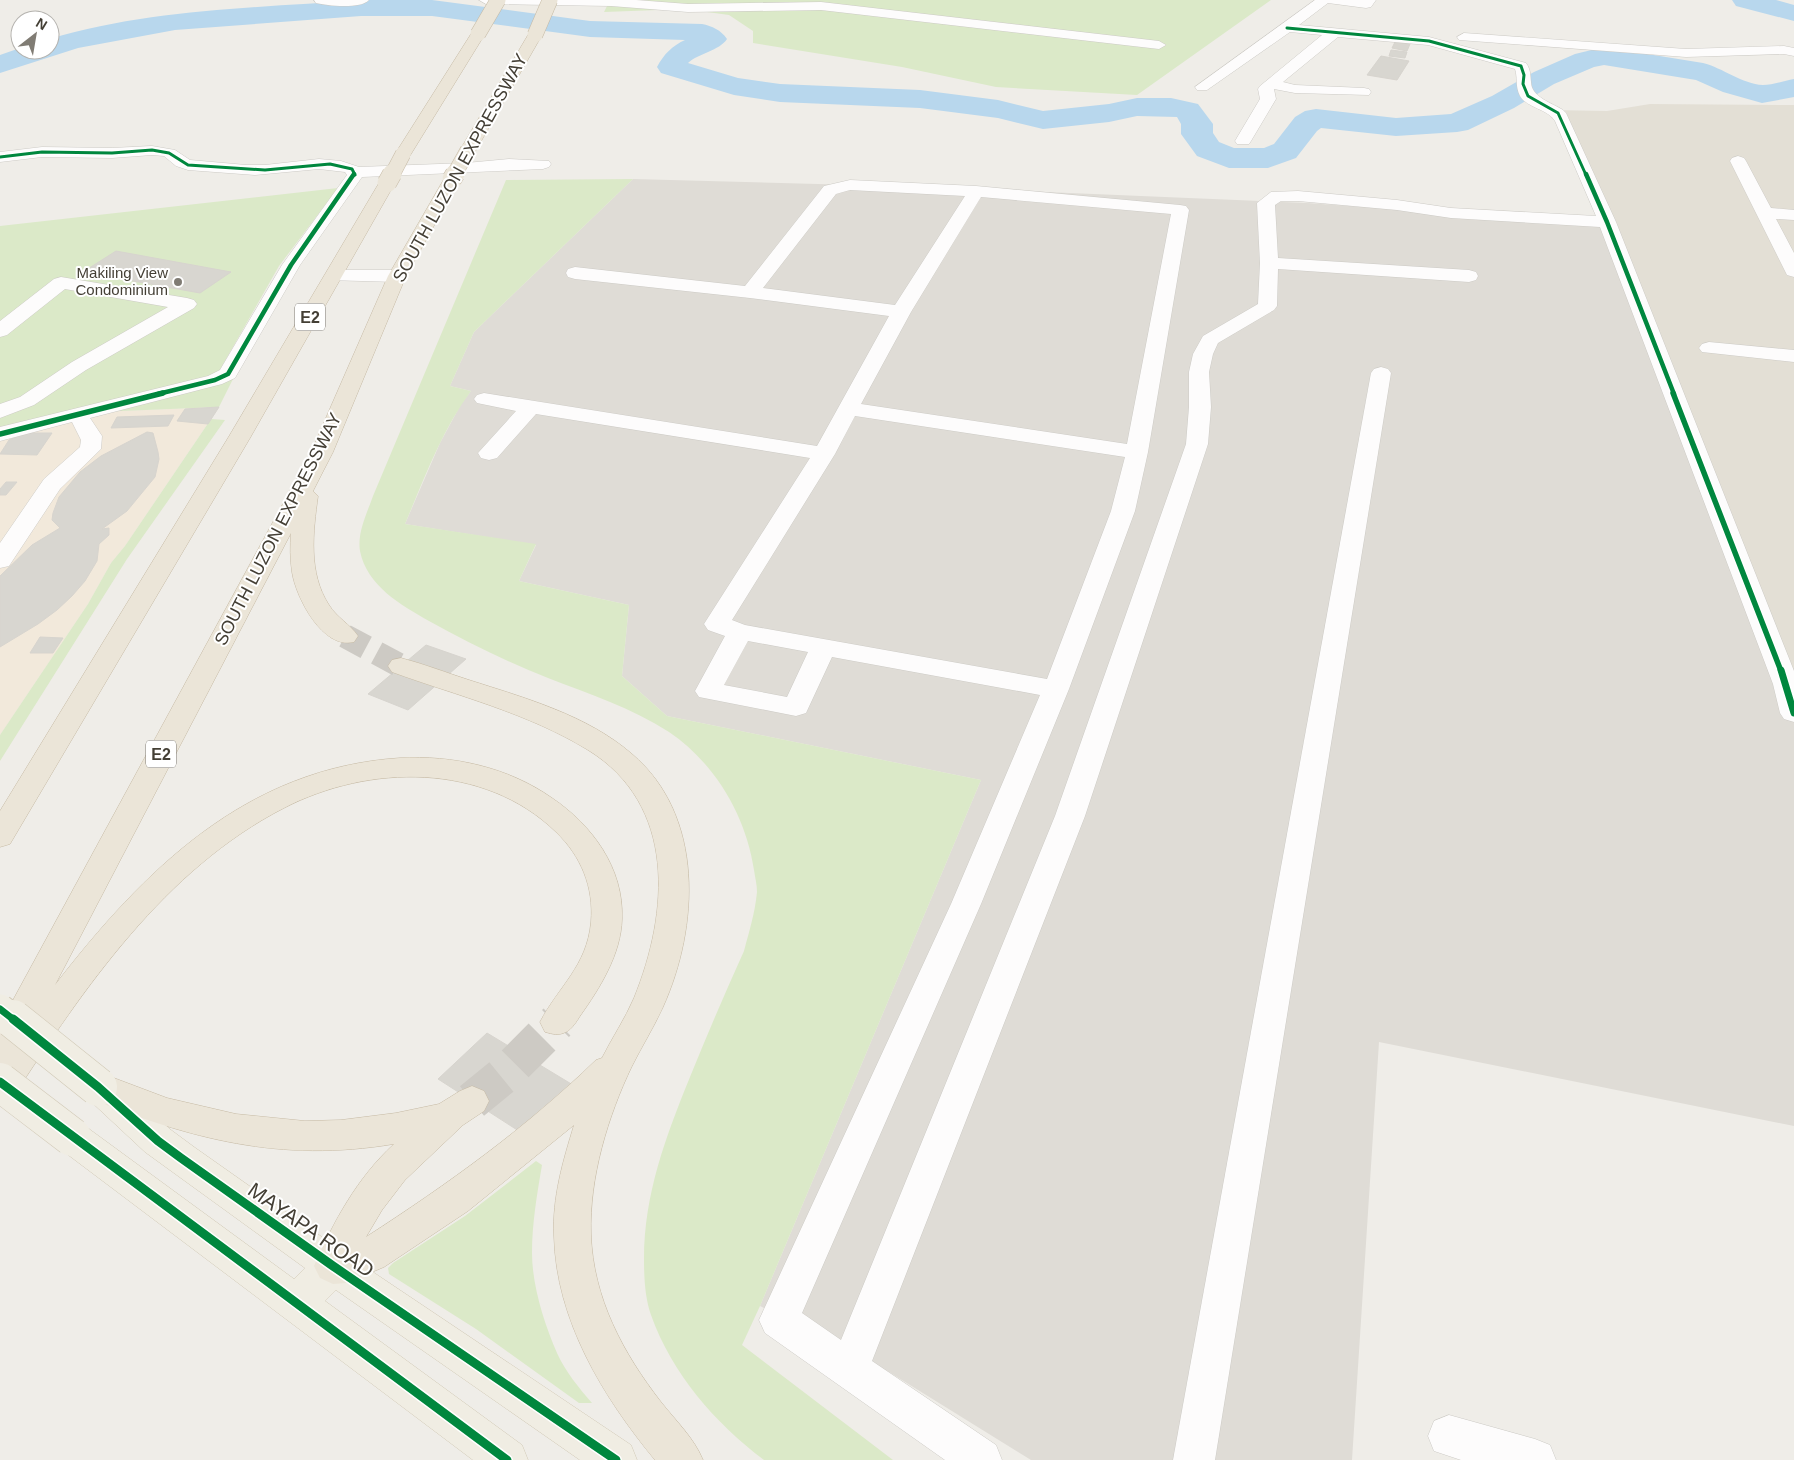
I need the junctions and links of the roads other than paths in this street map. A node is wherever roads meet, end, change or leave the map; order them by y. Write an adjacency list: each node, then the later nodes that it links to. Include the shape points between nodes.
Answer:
1 (321, 0): 2 (street)
2 (362, 0)
3 (486, 0): 13 (street, via 612,2 688,8 821,6)
4 (498, 0): 31 (highway, E2, bridge, via 403,154)
5 (550, 0): 32 (highway, SOUTH LUZON EXPRESSWAY / E2, bridge, via 535,35)
6 (1323, 0): 9 (street)
7 (1332, 0): 8 (street, via 1361,4)
8 (1369, 0)
9 (1287, 28): 10 (street); 17 (street)
10 (1335, 32): 11 (street); 16 (street)
11 (1391, 37): 12 (street); 15 (street)
12 (1423, 43): 14 (street, via 1450,36 1686,54); 27 (street, via 1521,66 1526,90 1558,113 1563,121)
13 (1159, 46)
14 (1794, 52)
15 (1381, 53)
16 (1271, 84): 18 (street, via 1295,89); 19 (street, via 1265,89 1268,99)
17 (1202, 87)
18 (1364, 92)
19 (1243, 141)
20 (0, 157): 23 (street, via 29,152 158,151 170,153 181,164 188,165 262,170 333,164)
21 (1738, 161): 25 (street)
22 (543, 164): 23 (street)
23 (355, 172): 44 (street, via 291,265 228,374)
24 (976, 191): 34 (street, via 850,185 830,190); 35 (street); 47 (street, via 1180,210)
25 (1765, 213): 26 (street); 29 (street)
26 (1794, 215)
27 (1606, 222): 28 (street, via 1451,213 1397,205 1277,196 1266,203); 56 (street, via 1783,676)
28 (1268, 262): 33 (street); 67 (street, via 1267,306 1210,340 1203,354 1199,372 1197,444 1070,816)
29 (1794, 270)
30 (575, 273): 34 (street)
31 (334, 276): 32 (street); 57 (highway, E2)
32 (397, 276): 46 (highway, SOUTH LUZON EXPRESSWAY / E2)
33 (1469, 276)
34 (750, 292): 35 (street)
35 (901, 312): 42 (street)
36 (0, 331): 43 (street, via 62,283 186,304 79,366 27,401)
37 (1709, 348): 38 (street)
38 (1794, 356)
39 (1381, 373): 73 (street)
40 (484, 399): 41 (street)
41 (531, 407): 48 (street); 49 (street)
42 (849, 409): 47 (street); 49 (street)
43 (0, 412)
44 (77, 414): 45 (street); 50 (street, via 91,436 90,450 52,484)
45 (0, 434)
46 (322, 452): 52 (highway, via 307,494 301,527 304,576 324,618); 60 (highway, SOUTH LUZON EXPRESSWAY / E2)
47 (1136, 452): 55 (street, via 1123,511)
48 (489, 453)
49 (824, 454): 51 (street, via 717,624)
50 (0, 561)
51 (740, 632): 53 (street); 53 (street, via 708,691 796,707)
52 (345, 636)
53 (824, 647): 55 (street)
54 (401, 666): 61 (highway, via 527,710 575,731 635,772 656,802 673,860 672,926 651,996)
55 (1056, 689): 67 (street, via 962,913 779,1320)
56 (1794, 713)
57 (0, 836)
58 (0, 1010): 63 (main road, MAYAPA ROAD, bridge)
59 (557, 1022): 64 (highway, via 586,981 596,962 604,934 605,889 589,853 577,835 546,807 497,781 457,770 391,768 298,790 248,815 202,848 144,902 109,941 69,990)
60 (0, 1056)
61 (619, 1058): 65 (highway, via 569,1110 455,1198 371,1255 346,1265); 71 (highway, via 601,1101 574,1197 574,1256 579,1289 604,1355 652,1424)
62 (0, 1082): 66 (main road, bridge)
63 (98, 1087): 65 (main road, MAYAPA ROAD, via 158,1141); 65 (highway, via 195,1120 237,1130 296,1137 326,1137 402,1128 462,1107 424,1139 377,1188 348,1234)
64 (0, 1088)
65 (333, 1266): 66 (main road); 70 (main road, MAYAPA ROAD)
66 (296, 1304): 69 (main road)
67 (850, 1369): 72 (street)
68 (1449, 1436): 74 (street)
69 (508, 1460)
70 (616, 1460)
71 (682, 1460)
72 (981, 1460)
73 (1194, 1460)
74 (1535, 1460)

